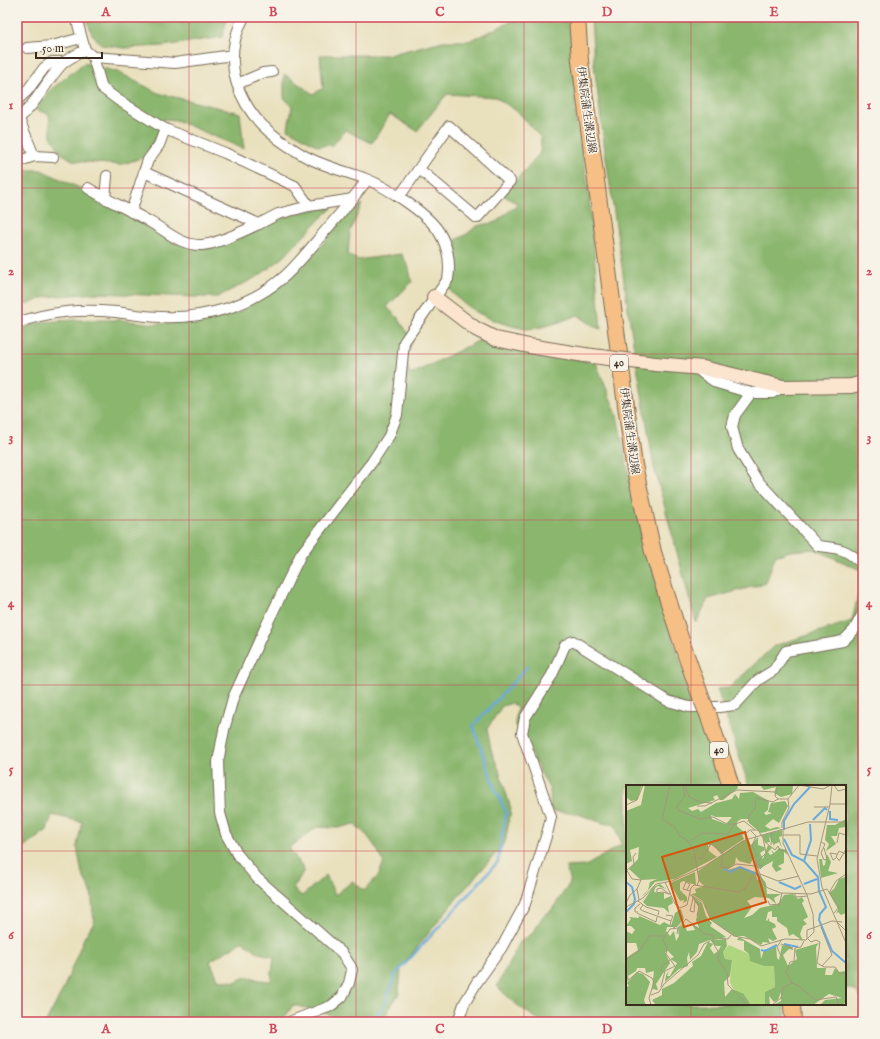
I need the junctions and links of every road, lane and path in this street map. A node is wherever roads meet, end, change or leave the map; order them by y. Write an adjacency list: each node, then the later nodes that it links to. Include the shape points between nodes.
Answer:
1 (76, 17): 4 (street)
2 (244, 17): 7 (street, via 238,28)
3 (577, 17): 37 (main road, 伊集院蒲生溝辺線 / 40, via 580,61 634,465 653,552)
4 (82, 38): 5 (street, via 52,46); 6 (street)
5 (27, 48)
6 (85, 50): 8 (street); 9 (street)
7 (233, 55): 8 (street, via 175,63); 11 (street, via 233,71)
8 (93, 57): 14 (street, via 102,88)
9 (64, 62): 12 (street, via 52,62 44,68 28,91); 13 (street)
10 (272, 72): 11 (street)
11 (237, 84): 21 (street, via 251,113 273,135 302,155)
12 (17, 100)
13 (18, 120): 15 (street)
14 (165, 129): 19 (street); 26 (street, via 225,153 295,186)
15 (34, 156): 16 (street); 17 (street)
16 (52, 157)
17 (17, 162)
18 (419, 169): 18 (street, via 449,126 510,181 477,218); 23 (street)
19 (144, 172): 27 (street); 28 (street)
20 (106, 176): 24 (street)
21 (367, 180): 23 (street); 25 (street)
22 (88, 188): 24 (street)
23 (399, 197): 29 (street, via 424,216 439,232 447,248 450,267 448,279)
24 (105, 199): 27 (street)
25 (353, 199): 26 (street); 30 (street, via 285,276 257,296 228,309 161,317 114,312 65,311)
26 (309, 206): 28 (street, via 278,214)
27 (131, 212): 28 (street, via 190,245 203,245 232,237)
28 (259, 224)
29 (434, 297): 31 (street, bridge, via 476,329 496,339 585,355); 39 (street, via 404,342 397,415 389,436 301,554 232,698 224,730 218,762 220,813 226,834 237,854 257,878 342,953 351,967 349,983 342,997 331,1006)
30 (17, 323)
31 (695, 367): 33 (street); 34 (street, via 717,383)
32 (863, 383): 33 (street, via 851,386)
33 (783, 387): 34 (street, via 772,393)
34 (751, 393): 35 (street, via 735,415 732,427 738,449 757,480 818,546 839,548 854,556)
35 (863, 565)
36 (863, 613): 40 (street, via 854,630 843,641 786,651 774,670 758,680 735,705 719,707 689,707 668,701 573,641 565,646 552,675 525,718 522,733 551,817 548,830 524,904 502,947 464,1004)
37 (731, 785)
38 (792, 1005): 41 (main road)
39 (289, 1022)
40 (459, 1022)
41 (793, 1022)

